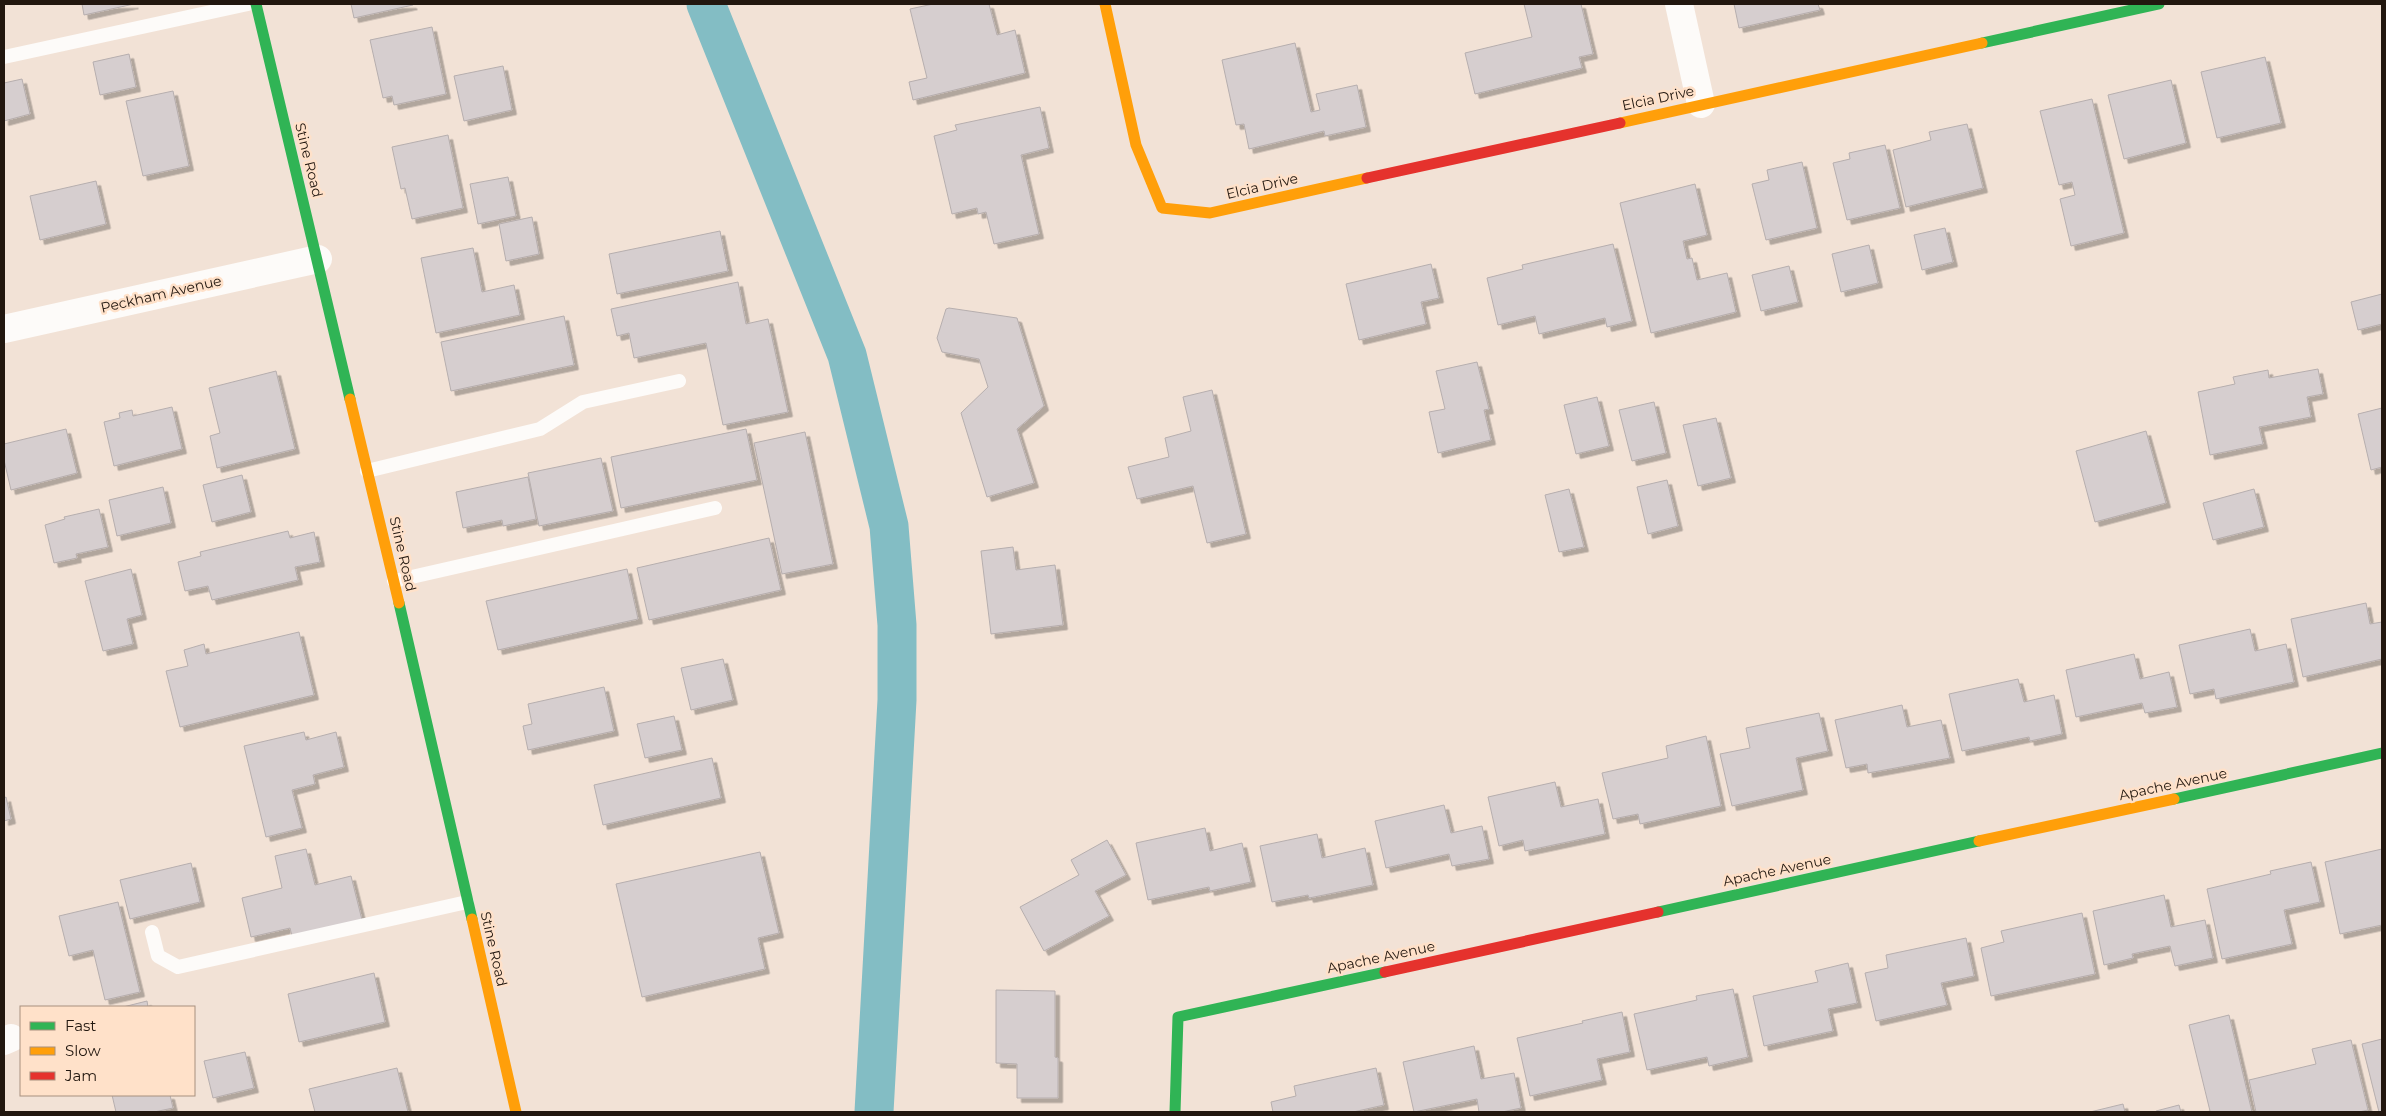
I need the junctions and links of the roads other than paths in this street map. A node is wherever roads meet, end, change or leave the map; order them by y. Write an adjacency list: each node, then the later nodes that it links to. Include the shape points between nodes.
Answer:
1 (248, 4): 6 (lane)
2 (256, 4): 8 (street, Stine Road)
3 (1105, 4): 7 (street, Elcia Drive, via 1136,146 1162,208 1210,213)
4 (1679, 4): 7 (street)
5 (2160, 4): 7 (street, Elcia Drive)
6 (4, 57)
7 (1701, 104)
8 (318, 259): 9 (street, Peckham Avenue); 11 (street, Stine Road)
9 (4, 329)
10 (679, 381): 11 (lane, via 583,402 540,429)
11 (367, 471): 13 (street, Stine Road)
12 (715, 508): 13 (lane)
13 (394, 581): 15 (street, Stine Road)
14 (2382, 753): 18 (street, Apache Avenue, via 1178,1017)
15 (467, 902): 16 (lane, via 178,967 158,956); 17 (street, Stine Road)
16 (152, 932)
17 (516, 1112)
18 (1175, 1112)

